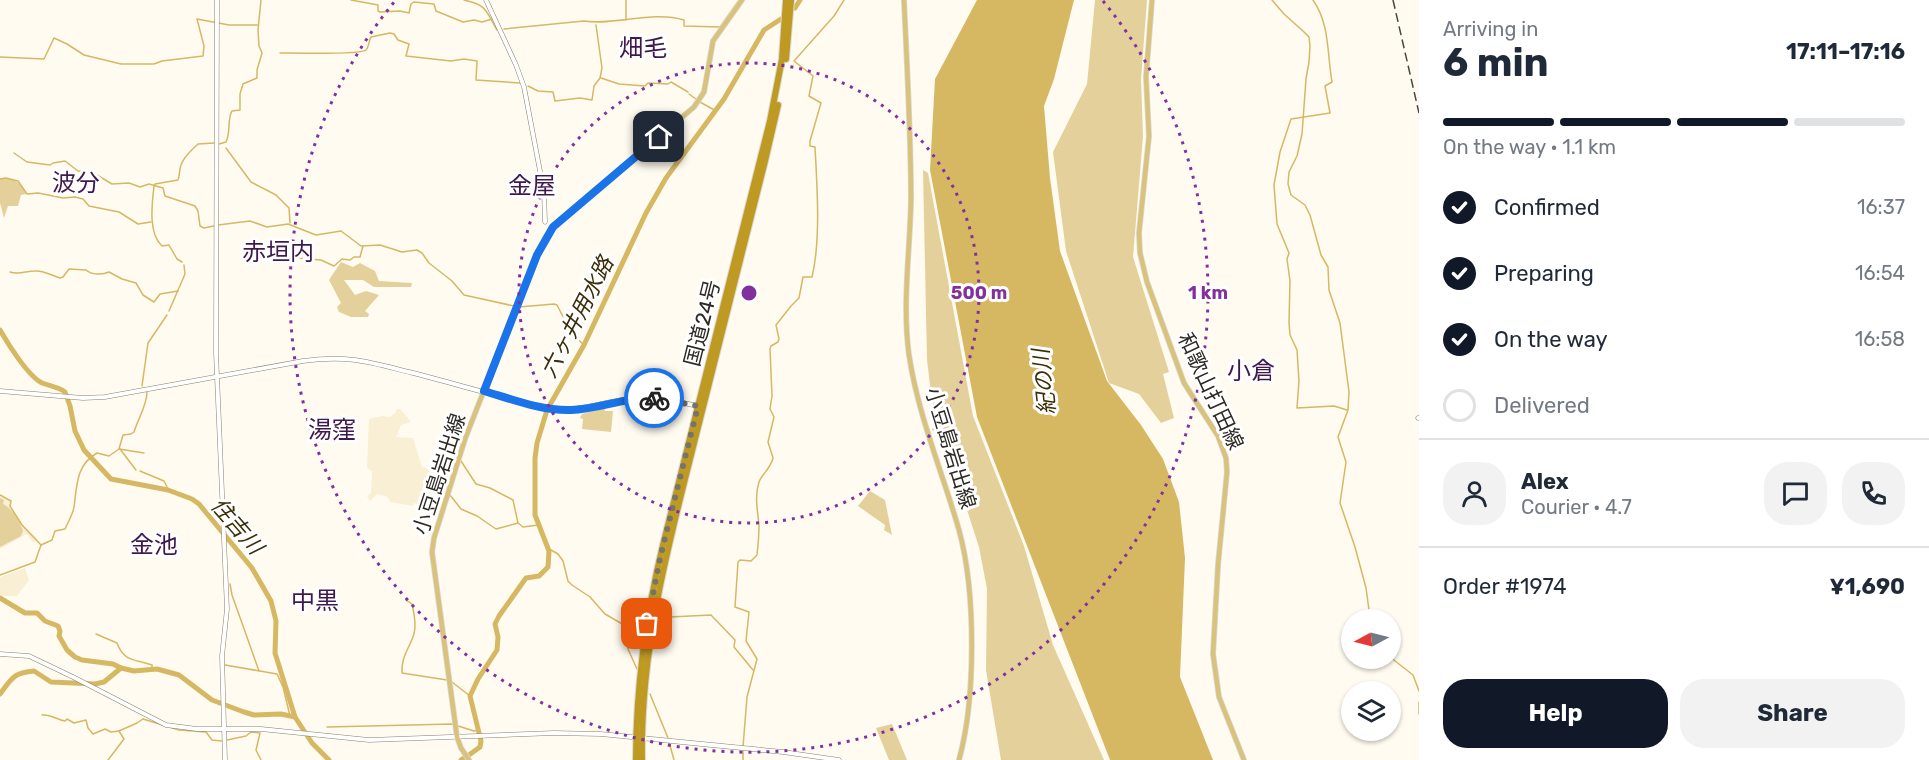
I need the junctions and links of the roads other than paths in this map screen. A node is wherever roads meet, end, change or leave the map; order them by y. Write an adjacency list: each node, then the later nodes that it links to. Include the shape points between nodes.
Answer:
1 (217, 0): 9 (street)
2 (486, 0): 8 (street, via 521,76 540,175 543,217)
3 (742, 0): 8 (main road, 小豆島岩出線, via 713,41 704,92 694,107)
4 (786, 0): 12 (highway, 国道24号, via 782,60 770,121)
5 (791, 0): 12 (highway, 国道24号, via 773,129)
6 (904, 0): 22 (main road, 小豆島岩出線, via 911,196 909,355 959,532 970,601 968,698)
7 (1152, 0): 23 (main road, 和歌山打田線, via 1146,77 1149,153 1140,253 1184,383 1218,436 1226,458 1214,671 1219,697)
8 (553, 227): 11 (main road, 小豆島岩出線, via 537,255)
9 (217, 377): 10 (street, via 88,398); 11 (street, via 303,361 350,358); 14 (street, via 227,609 222,656)
10 (0, 391)
11 (484, 391): 12 (street, via 557,410 585,409 637,398); 15 (main road, 小豆島岩出線, via 432,546)
12 (700, 406): 16 (highway, 国道24号, via 656,602)
13 (0, 654): 14 (street, via 29,656 165,725)
14 (224, 729): 15 (street, via 369,740); 17 (street)
15 (458, 737): 16 (street, via 554,733); 18 (main road, 小豆島岩出線)
16 (639, 738): 19 (highway, 国道24号); 20 (highway, 国道24号); 21 (street)
17 (225, 760)
18 (469, 760)
19 (636, 760)
20 (642, 760)
21 (839, 760)
22 (959, 760)
23 (1244, 760)

